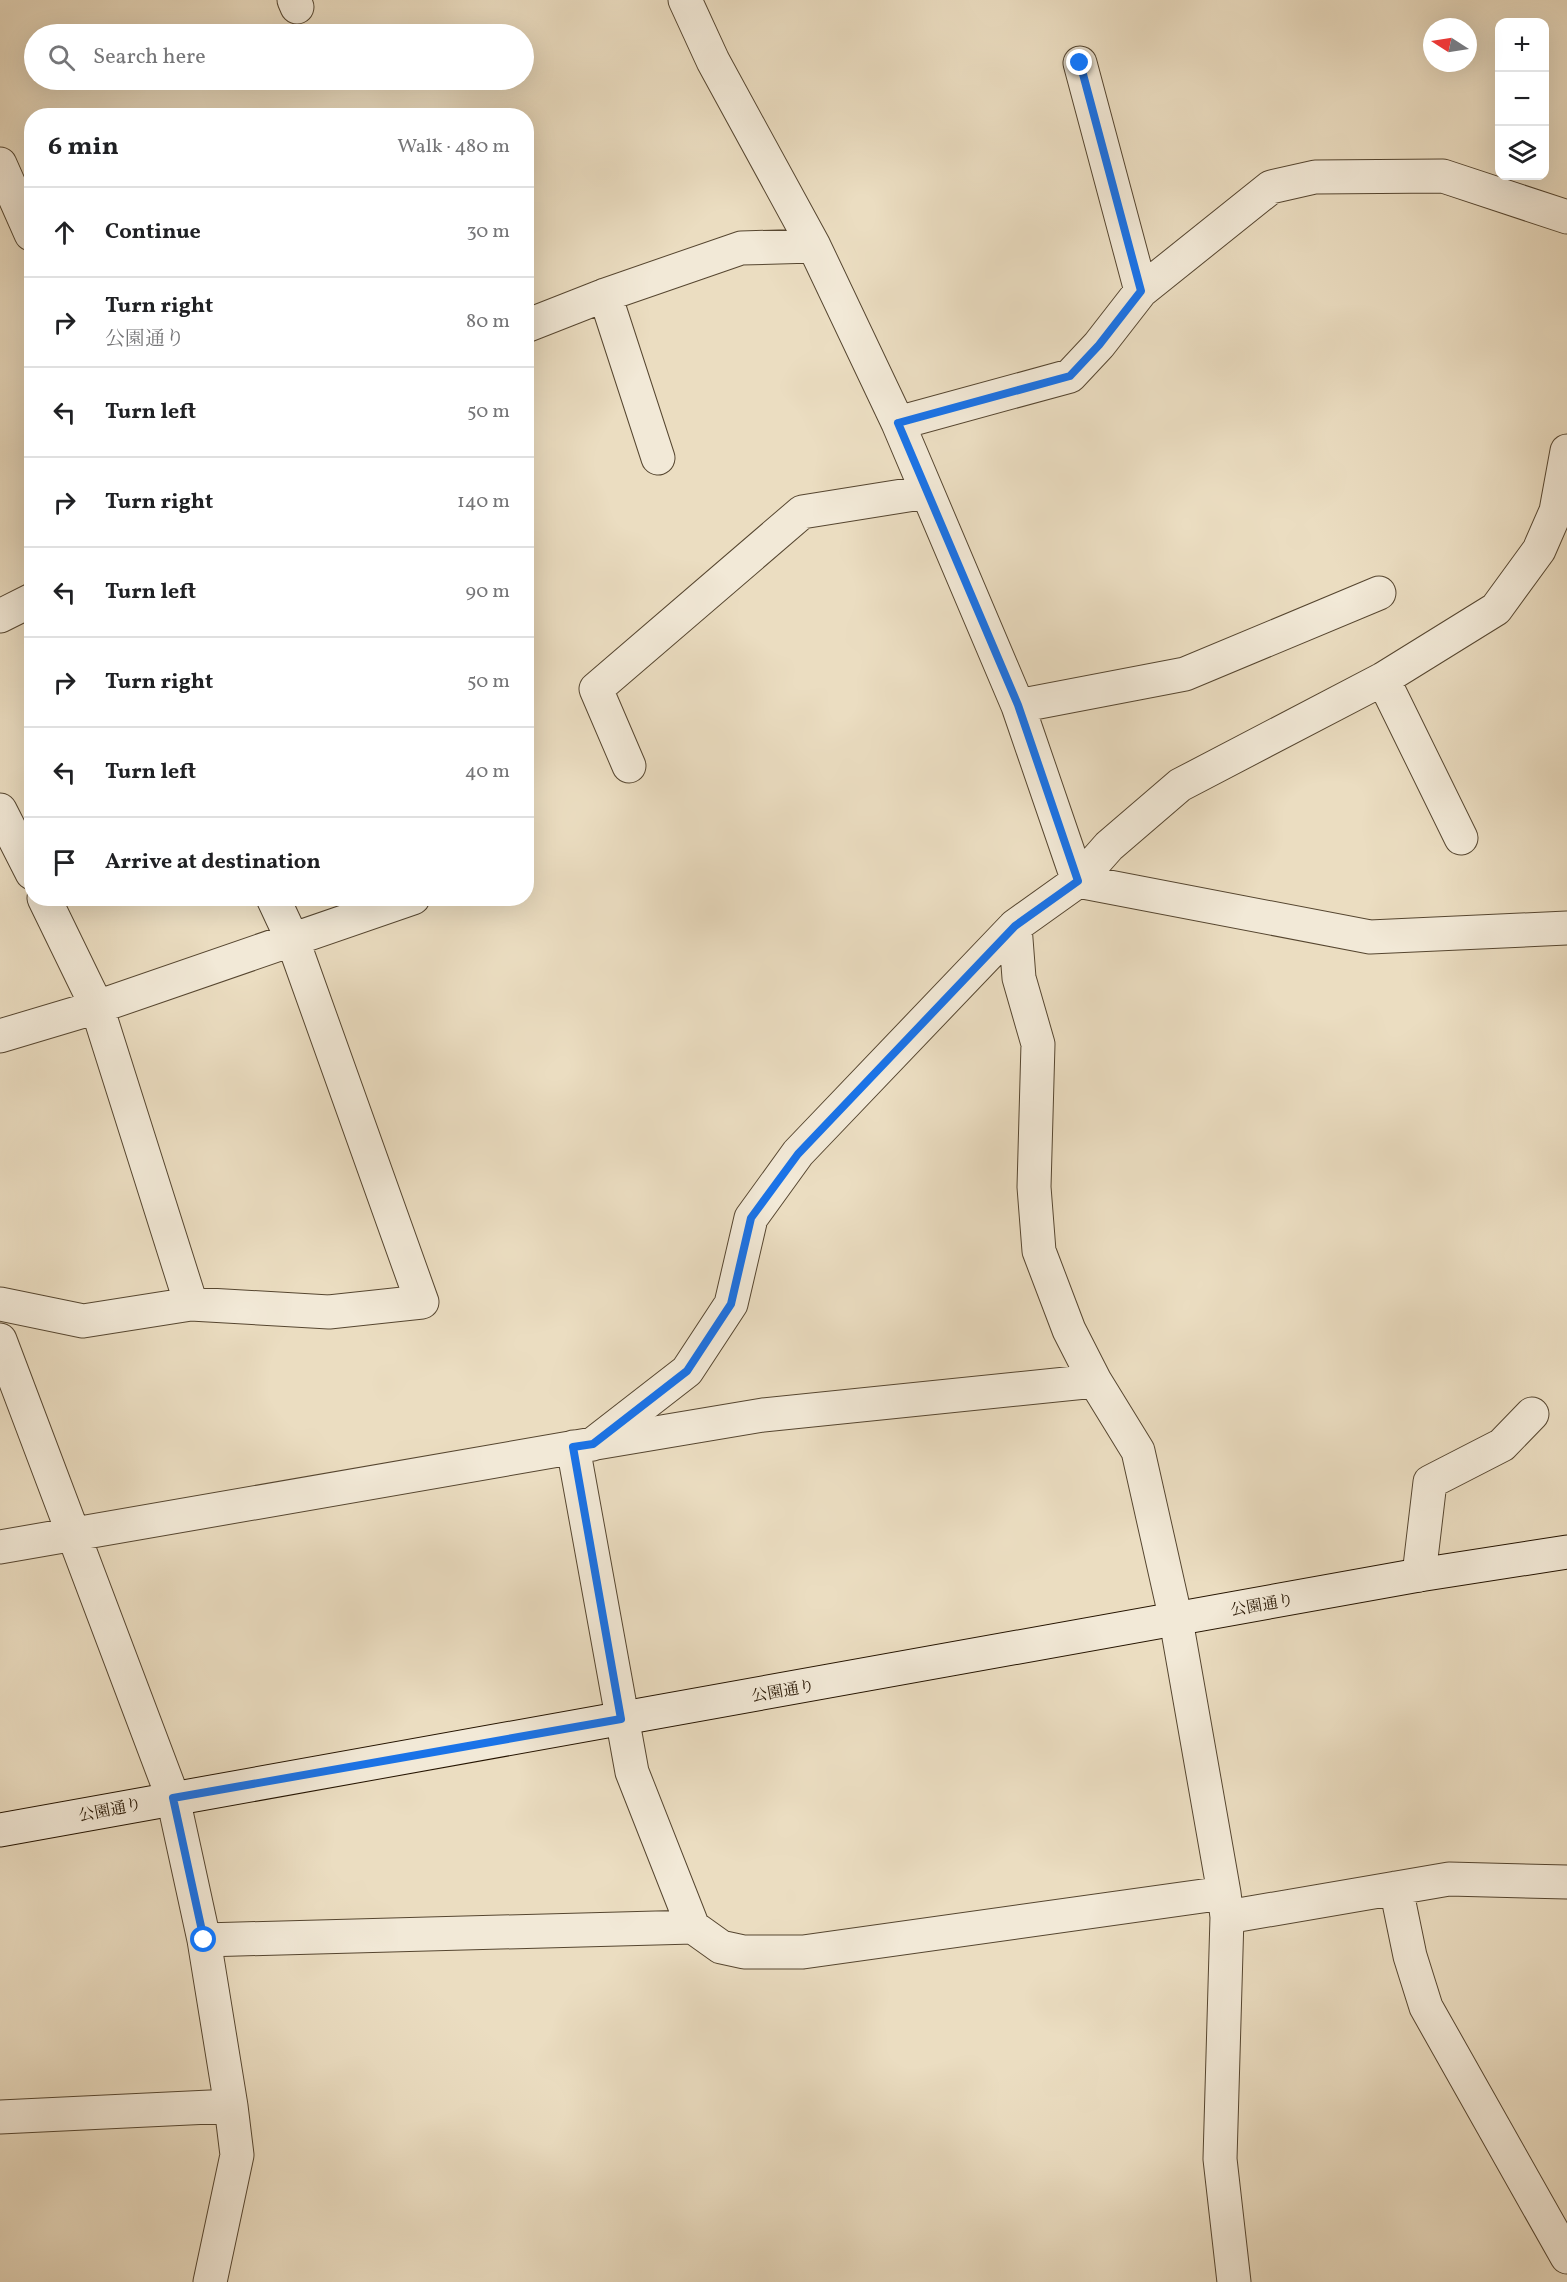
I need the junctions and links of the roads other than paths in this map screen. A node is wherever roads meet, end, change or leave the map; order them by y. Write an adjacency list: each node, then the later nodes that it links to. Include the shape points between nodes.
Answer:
1 (685, 0): 6 (street, via 713,61)
2 (1080, 63): 7 (street)
3 (0, 165): 5 (street)
4 (1567, 217): 7 (street, via 1443,176 1315,177 1271,187)
5 (24, 218)
6 (814, 246): 8 (street, via 741,248); 10 (street)
7 (1141, 291): 10 (street, via 1070,376)
8 (606, 295): 9 (street); 12 (street)
9 (534, 323)
10 (898, 423): 13 (street)
11 (1567, 451): 17 (street, via 1556,511 1539,550 1496,609)
12 (658, 458)
13 (927, 492): 18 (street); 19 (street, via 802,512 596,689)
14 (1379, 593): 18 (street, via 1185,674)
15 (24, 604): 16 (street)
16 (0, 616)
17 (1383, 678): 21 (street); 23 (street, via 1180,785 1109,846)
18 (1018, 705): 23 (street)
19 (629, 766)
20 (0, 810): 22 (street)
21 (1461, 838)
22 (24, 857)
23 (1078, 881): 27 (street); 28 (street, via 1370,937)
24 (48, 906): 30 (street)
25 (277, 906): 29 (street)
26 (391, 906): 29 (street)
27 (1015, 926): 35 (street, via 1019,978 1038,1044 1034,1186 1038,1251 1068,1329); 37 (street, via 798,1154 751,1218 731,1304 687,1371)
28 (1567, 928)
29 (293, 941): 30 (street); 33 (street, via 422,1302 329,1312)
30 (97, 1007): 31 (street); 33 (street)
31 (0, 1036)
32 (0, 1304): 33 (street, via 83,1321)
33 (191, 1304)
34 (0, 1340): 38 (street)
35 (1095, 1382): 37 (street, via 763,1414); 42 (street, via 1137,1451)
36 (1532, 1414): 41 (street, via 1502,1445 1430,1482)
37 (583, 1445): 38 (street); 43 (street)
38 (72, 1534): 39 (street); 44 (street)
39 (0, 1547)
40 (1567, 1552): 41 (street, 公園通り)
41 (1419, 1575): 42 (street, 公園通り)
42 (1176, 1620): 43 (street, 公園通り); 48 (street)
43 (621, 1719): 44 (street, 公園通り); 49 (street, via 632,1772)
44 (173, 1798): 45 (street, 公園通り); 50 (street)
45 (0, 1830)
46 (1567, 1882): 47 (street, via 1449,1879)
47 (1396, 1888): 48 (street); 53 (street, via 1410,1956 1426,2007)
48 (1226, 1905): 49 (street, via 803,1953 744,1952 721,1947); 55 (street, via 1220,2159)
49 (693, 1928): 50 (street)
50 (204, 1940): 51 (street)
51 (231, 2106): 52 (street); 54 (street, via 237,2155)
52 (0, 2118)
53 (1567, 2257)
54 (210, 2282)
55 (1234, 2282)

